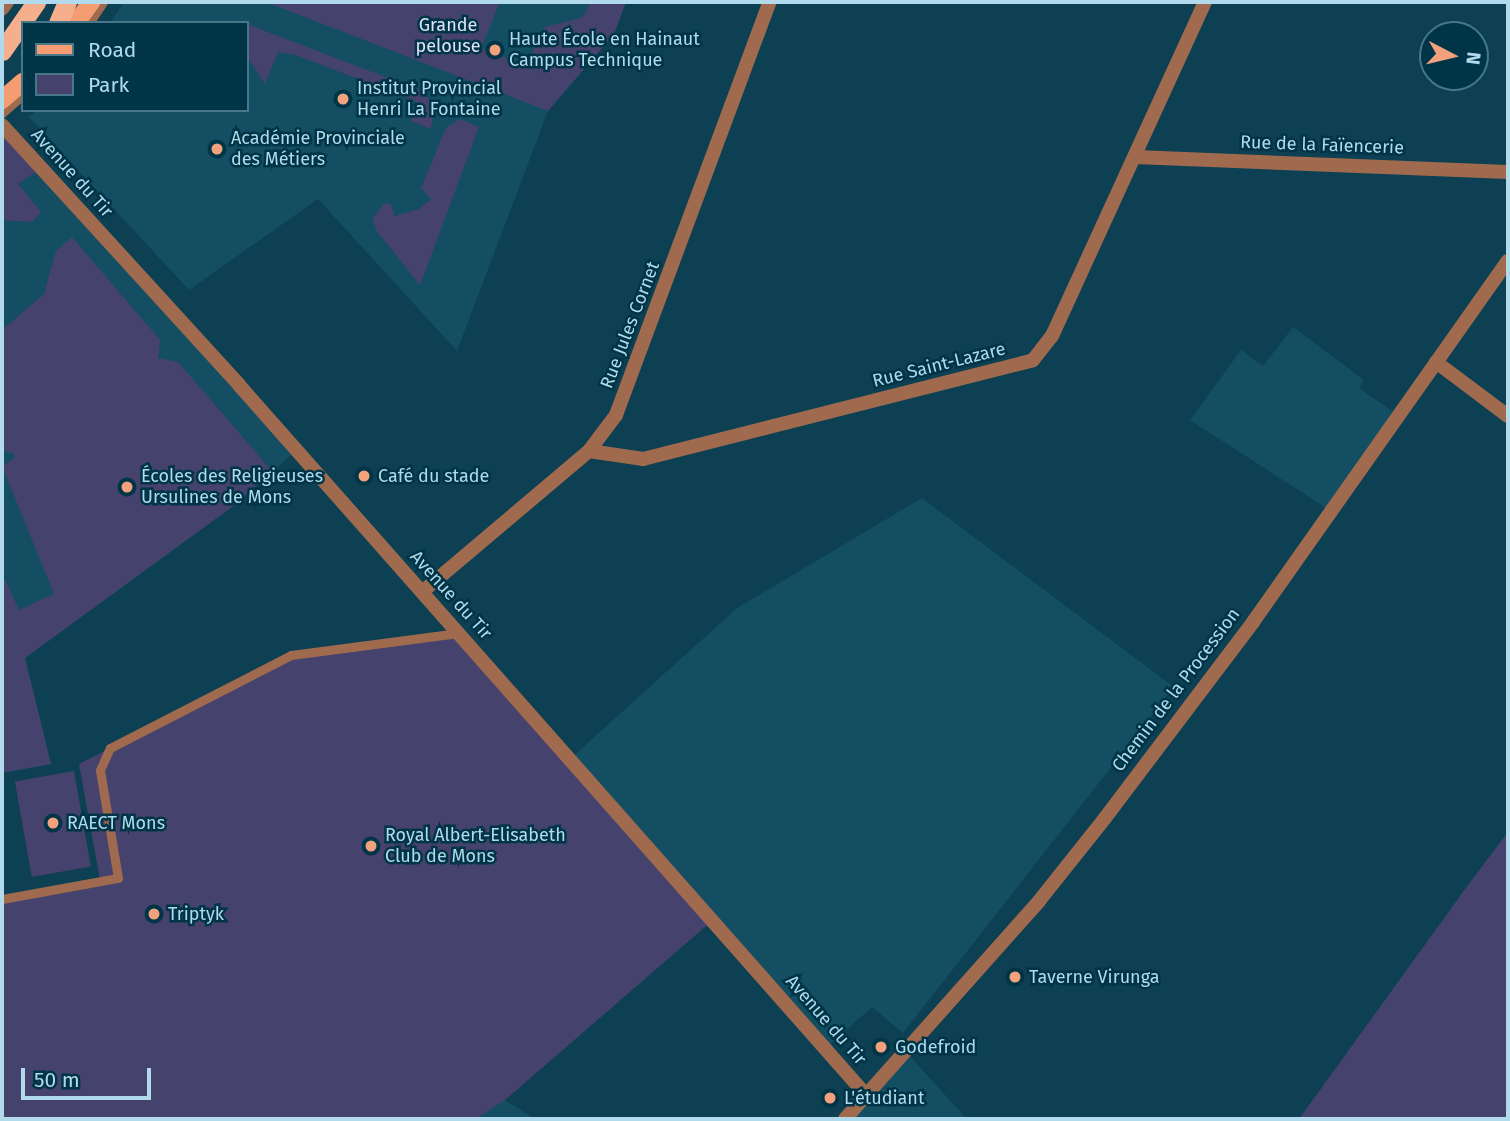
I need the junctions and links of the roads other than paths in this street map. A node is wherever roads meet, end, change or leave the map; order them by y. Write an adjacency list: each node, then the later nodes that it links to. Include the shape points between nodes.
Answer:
1 (7, 2): 9 (street)
2 (36, 2): 10 (highway)
3 (50, 2): 11 (highway)
4 (67, 2): 12 (highway)
5 (91, 2): 13 (main road)
6 (103, 2): 14 (lane)
7 (770, 2): 29 (street, Rue Jules Cornet, via 647,339 616,415)
8 (1205, 2): 24 (street, Rue Saint-Lazare)
9 (2, 9)
10 (23, 21)
11 (37, 21)
12 (59, 21)
13 (77, 21)
14 (90, 21)
15 (21, 24): 17 (highway)
16 (21, 44): 18 (highway)
17 (2, 51)
18 (2, 62)
19 (21, 84): 21 (main road)
20 (21, 97): 22 (lane)
21 (2, 100)
22 (2, 113)
23 (2, 125): 30 (street, Avenue du Tir)
24 (1135, 157): 25 (street, Rue de la Faïencerie); 29 (street, Rue Saint-Lazare, via 1047,347 1033,360 643,459)
25 (1508, 172)
26 (1508, 261): 27 (street, Chemin de la Procession)
27 (1436, 362): 28 (street); 33 (street, Chemin de la Procession, via 1253,622 1105,818 1021,922)
28 (1508, 415)
29 (589, 451): 30 (street, Rue Jules Cornet)
30 (422, 592): 31 (street, Avenue du Tir)
31 (459, 633): 32 (lane, via 291,655 110,748 100,770 118,878); 33 (street, Avenue du Tir)
32 (2, 899)
33 (866, 1095): 34 (street, Chemin de la Procession)
34 (845, 1119)

